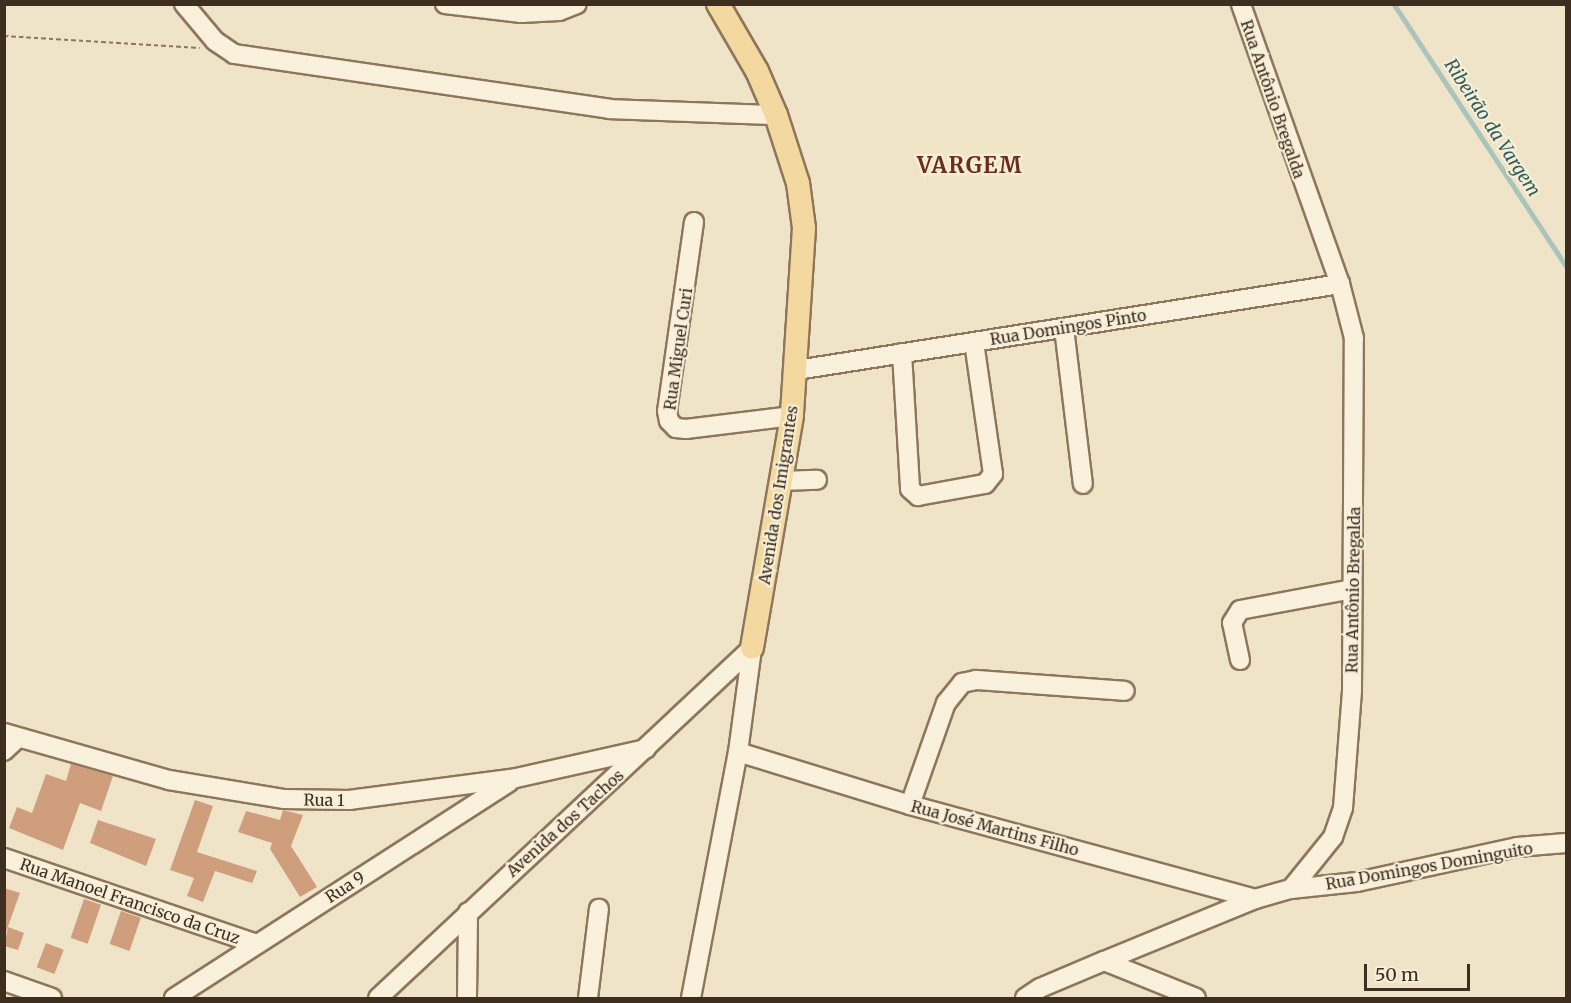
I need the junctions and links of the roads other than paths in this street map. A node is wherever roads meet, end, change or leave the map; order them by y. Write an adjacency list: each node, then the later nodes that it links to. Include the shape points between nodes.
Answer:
1 (184, 4): 7 (street, via 224,49 609,109)
2 (445, 4): 6 (street)
3 (577, 4): 6 (street, via 559,11)
4 (718, 4): 7 (main road, Avenida dos Imigrantes, via 757,71)
5 (1241, 4): 9 (street, Rua Antônio Bregalda)
6 (519, 9)
7 (776, 115): 13 (main road, Avenida dos Imigrantes, via 798,183 804,228)
8 (694, 222): 14 (street, Rua Miguel Curi, via 667,411 669,421 676,428 686,429)
9 (1340, 284): 10 (street, Rua Domingos Pinto); 18 (street, Rua Antônio Bregalda, via 1354,338 1357,378)
10 (1064, 327): 11 (street, Rua Domingos Pinto); 17 (street)
11 (974, 342): 12 (street, Rua Domingos Pinto); 12 (street, via 993,474 985,484 918,496 910,489)
12 (902, 353): 13 (street, Rua Domingos Pinto)
13 (797, 370): 14 (main road, Avenida dos Imigrantes)
14 (792, 416): 16 (main road, Avenida dos Imigrantes)
15 (818, 480): 16 (street)
16 (781, 481): 19 (main road, Avenida dos Imigrantes)
17 (1083, 484)
18 (1352, 589): 20 (street, via 1240,610 1232,623); 30 (street, Rua Antônio Bregalda, via 1348,773 1343,808 1333,837)
19 (752, 648): 23 (street, Avenida dos Tachos); 25 (street, Avenida dos Imigrantes)
20 (1240, 660)
21 (1125, 691): 27 (street, via 976,680 962,683 946,703)
22 (11, 735): 24 (street); 26 (street, Rua 1, via 169,780 284,799 349,800)
23 (646, 749): 26 (street, Rua 1); 33 (street, Avenida dos Tachos)
24 (4, 751)
25 (738, 752): 27 (street, Rua José Martins Filho); 42 (street, Avenida dos Imigrantes)
26 (516, 778): 34 (street, Rua 9)
27 (910, 805): 31 (street, Rua José Martins Filho)
28 (1566, 843): 30 (street, Rua Domingos Dominguito, via 1517,847 1357,882)
29 (4, 858): 34 (street, Rua Manoel Francisco da Cruz)
30 (1291, 889): 31 (street)
31 (1255, 899): 35 (street)
32 (599, 909): 41 (street)
33 (468, 912): 39 (street, Avenida dos Tachos); 40 (street)
34 (256, 944): 38 (street, Rua 9)
35 (1104, 961): 43 (street, via 1040,988); 44 (street)
36 (4, 981): 37 (street)
37 (52, 999)
38 (174, 999)
39 (378, 999)
40 (467, 999)
41 (588, 999)
42 (691, 999)
43 (1025, 999)
44 (1196, 999)

